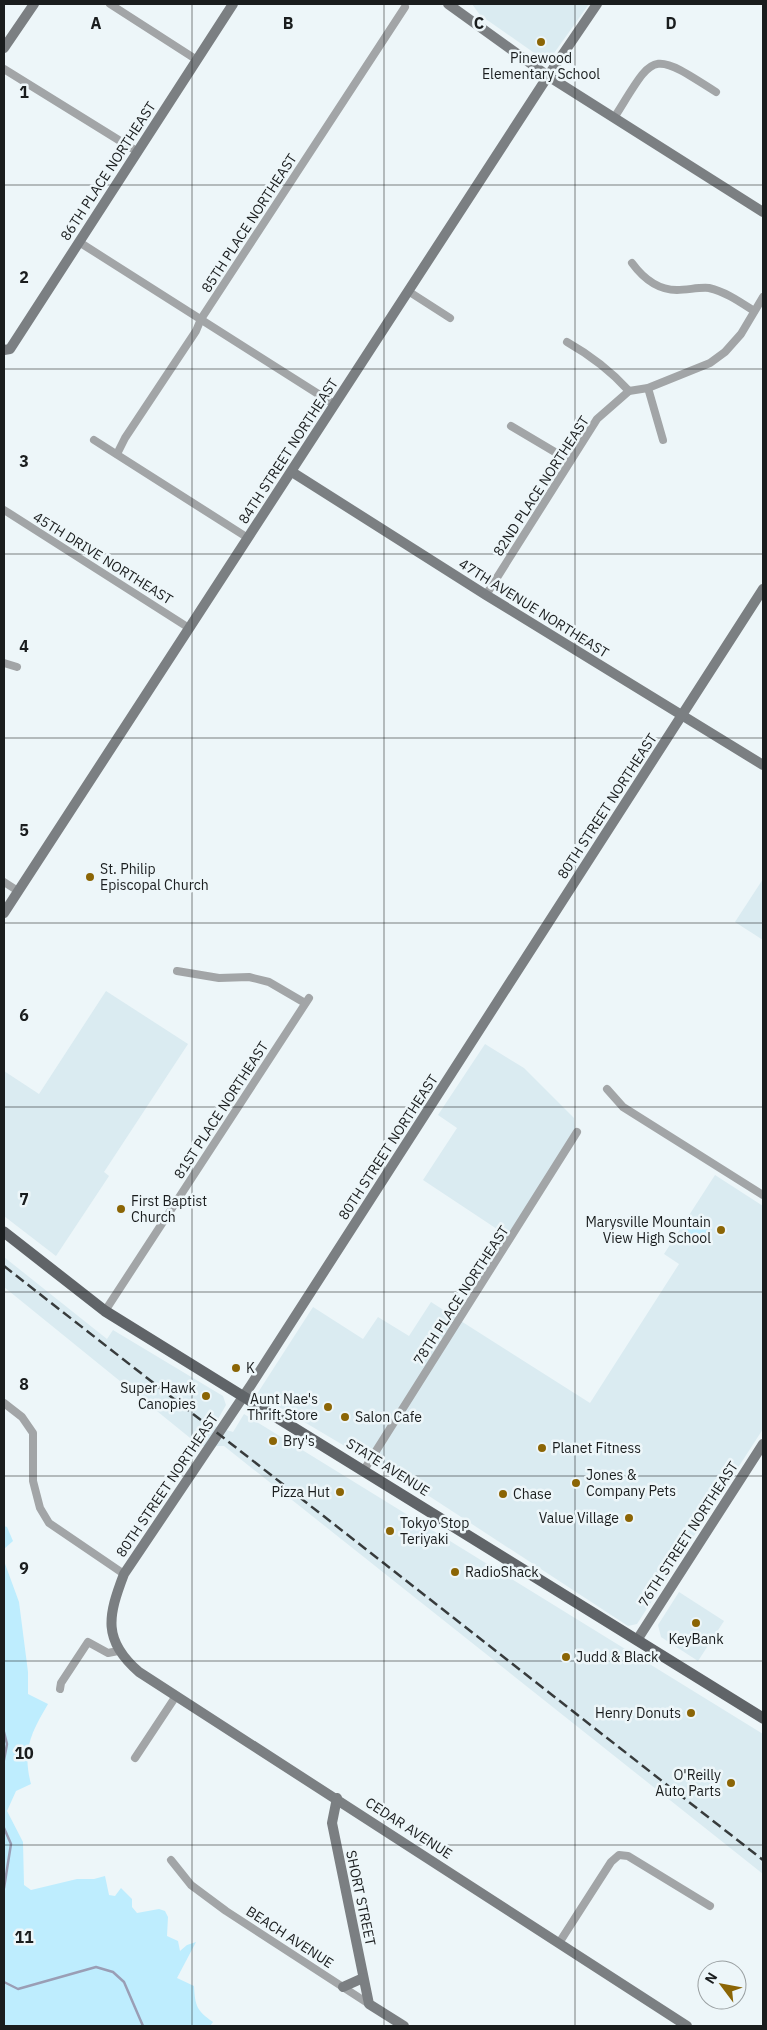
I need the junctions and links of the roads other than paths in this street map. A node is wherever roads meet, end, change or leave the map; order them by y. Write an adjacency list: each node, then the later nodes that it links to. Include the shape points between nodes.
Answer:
1 (34, 4): 7 (street)
2 (110, 4): 8 (street)
3 (234, 4): 8 (street, 86TH PLACE NORTHEAST)
4 (448, 4): 10 (street)
5 (597, 4): 10 (street, 84TH STREET NORTHEAST)
6 (405, 7): 21 (street, 85TH PLACE NORTHEAST)
7 (4, 48)
8 (197, 60): 13 (street, 86TH PLACE NORTHEAST)
9 (4, 69): 13 (street)
10 (548, 76): 12 (street); 17 (street, 84TH STREET NORTHEAST)
11 (716, 92): 12 (street, via 676,66 661,62 646,68)
12 (614, 118): 14 (street)
13 (138, 152): 15 (street, 86TH PLACE NORTHEAST)
14 (763, 212)
15 (79, 242): 21 (street); 23 (street, 86TH PLACE NORTHEAST, via 10,349)
16 (632, 263): 19 (street, via 642,276 662,287 676,290 708,288 730,296)
17 (408, 291): 20 (street); 26 (street, 84TH STREET NORTHEAST)
18 (763, 297): 19 (street)
19 (754, 311): 24 (street, via 741,334 710,363)
20 (450, 318)
21 (200, 319): 26 (street); 30 (street, 85TH PLACE NORTHEAST, via 196,331)
22 (567, 342): 25 (street, via 584,351)
23 (4, 350)
24 (648, 388): 25 (street); 29 (street)
25 (629, 391): 31 (street, 82ND PLACE NORTHEAST, via 597,419)
26 (334, 404): 32 (street, 84TH STREET NORTHEAST)
27 (511, 426): 31 (street)
28 (94, 440): 30 (street)
29 (663, 440)
30 (117, 454): 34 (street)
31 (570, 461): 36 (street, 82ND PLACE NORTHEAST)
32 (292, 472): 34 (street, 84TH STREET NORTHEAST); 36 (street, 47TH AVENUE NORTHEAST)
33 (4, 510): 37 (street, 45TH DRIVE NORTHEAST)
34 (248, 538): 37 (street, 84TH STREET NORTHEAST)
35 (763, 589): 40 (street, 80TH STREET NORTHEAST)
36 (486, 595): 40 (street, 47TH AVENUE NORTHEAST)
37 (189, 628): 43 (street, 84TH STREET NORTHEAST)
38 (4, 663): 39 (street)
39 (17, 667)
40 (682, 714): 41 (street, 47TH AVENUE NORTHEAST); 51 (street, 80TH STREET NORTHEAST)
41 (763, 765)
42 (4, 882): 43 (street)
43 (18, 891): 44 (street, 84TH STREET NORTHEAST)
44 (4, 913)
45 (176, 971): 50 (street, 81ST PLACE NORTHEAST, via 269,982 307,1001)
46 (607, 1089): 48 (street, via 623,1106)
47 (577, 1132): 54 (street, 78TH PLACE NORTHEAST)
48 (763, 1195)
49 (4, 1232): 50 (main road, STATE AVENUE)
50 (106, 1311): 51 (main road, STATE AVENUE)
51 (244, 1396): 54 (main road, STATE AVENUE); 55 (street, 80TH STREET NORTHEAST)
52 (4, 1403): 55 (street, via 22,1417 33,1433 33,1481 40,1508 49,1523)
53 (763, 1444): 56 (street, 76TH STREET NORTHEAST)
54 (364, 1470): 56 (main road, STATE AVENUE)
55 (124, 1574): 57 (street, 80TH STREET NORTHEAST, via 110,1616)
56 (637, 1640): 60 (main road, STATE AVENUE)
57 (118, 1651): 58 (street, via 108,1653 88,1642 61,1683); 59 (street, CEDAR AVENUE, via 139,1672)
58 (60, 1690)
59 (176, 1696): 61 (street); 62 (street, CEDAR AVENUE)
60 (763, 1718)
61 (135, 1758)
62 (337, 1798): 65 (street, CEDAR AVENUE); 66 (street, SHORT STREET, via 332,1823)
63 (171, 1860): 67 (street, BEACH AVENUE, via 191,1885)
64 (710, 1906): 65 (street, via 628,1856 619,1855 611,1862)
65 (559, 1943): 70 (street, CEDAR AVENUE)
66 (363, 1978): 67 (street); 68 (street, SHORT STREET)
67 (343, 1987): 68 (street, BEACH AVENUE)
68 (369, 2004): 69 (street, BEACH AVENUE)
69 (404, 2026)
70 (687, 2026)

